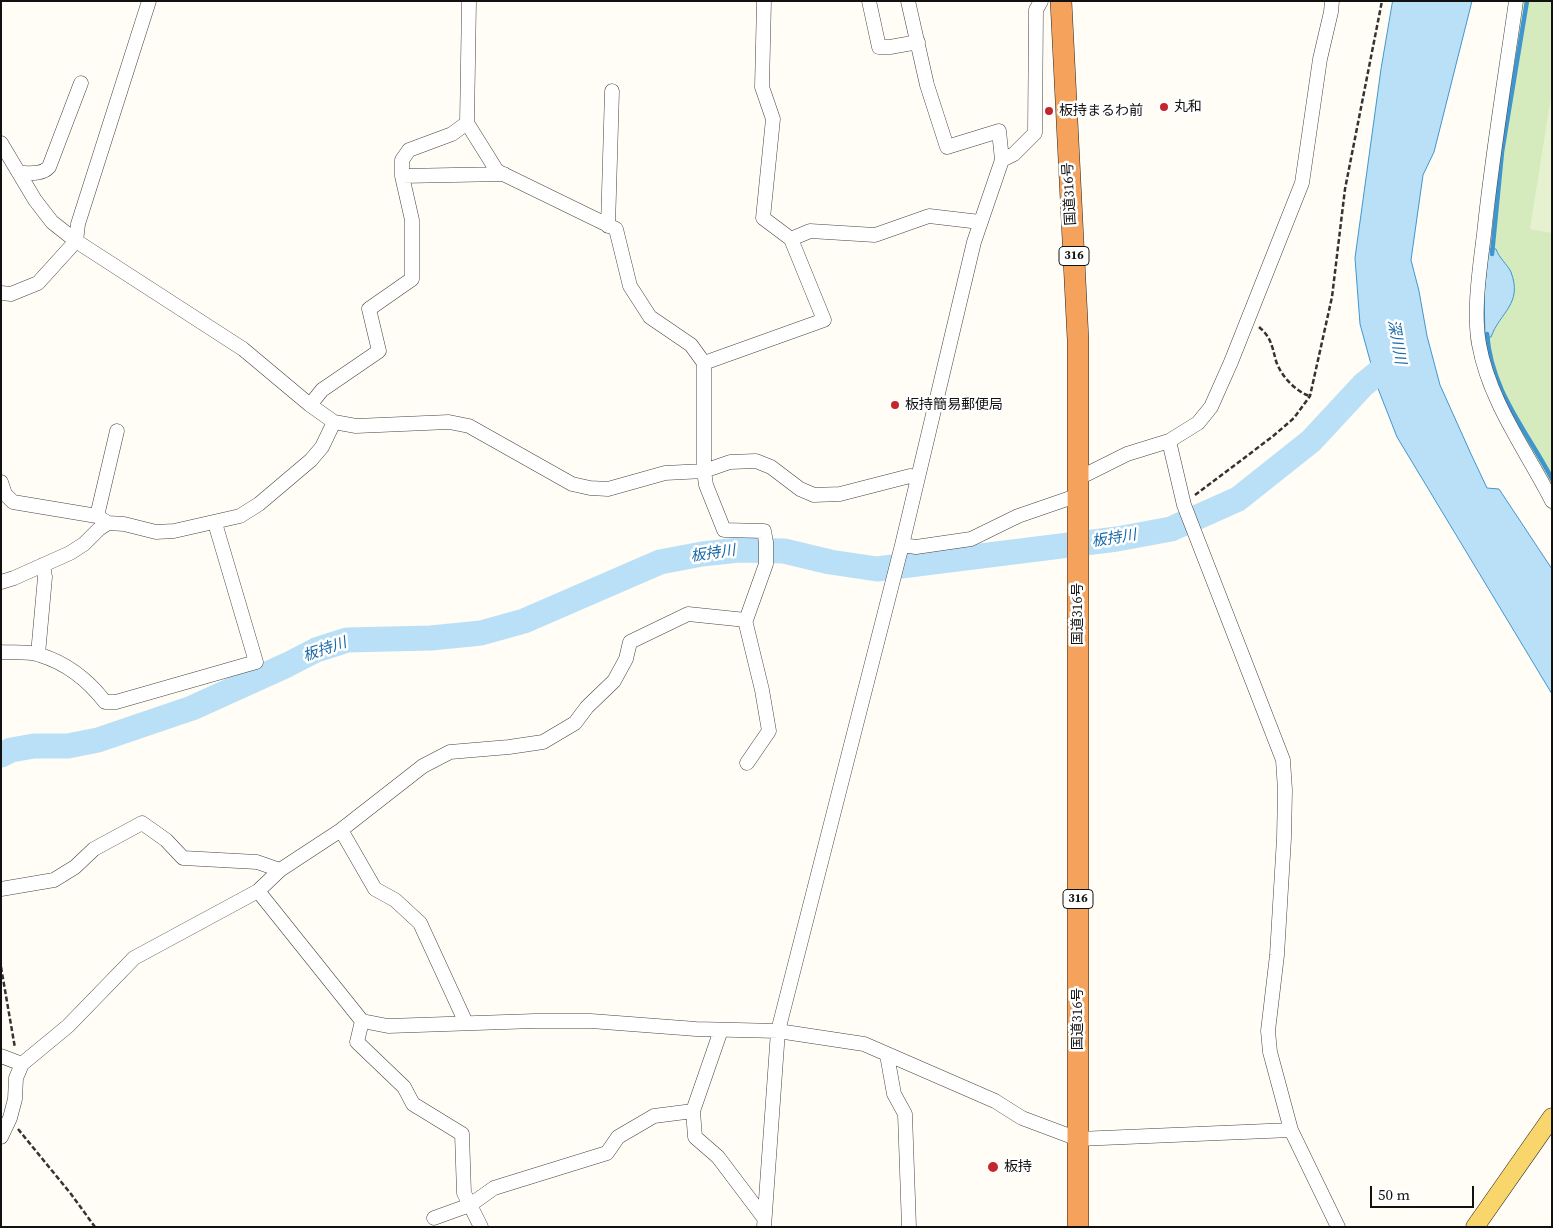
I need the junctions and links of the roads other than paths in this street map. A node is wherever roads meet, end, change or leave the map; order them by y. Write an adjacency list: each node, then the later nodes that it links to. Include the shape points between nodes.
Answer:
1 (149, 1): 22 (street, via 78,224)
2 (468, 1): 13 (street)
3 (764, 1): 21 (street, via 762,88 774,119 763,218)
4 (868, 1): 10 (street, via 879,47)
5 (908, 1): 10 (street)
6 (1041, 1): 15 (street, via 1036,10 1035,134 1014,154)
7 (1062, 1): 32 (highway, 国道316号 / 316, via 1078,340)
8 (1332, 1): 28 (street, via 1302,183 1211,407 1198,424)
9 (1516, 1): 33 (street, via 1490,175 1477,304 1478,343 1489,381 1503,412)
10 (918, 42): 15 (street, via 927,85 947,147 999,131)
11 (81, 83): 16 (street, via 49,168)
12 (612, 91): 20 (street)
13 (467, 123): 17 (street, via 497,171); 18 (street, via 452,134 409,150 402,160)
14 (1, 143): 16 (street)
15 (1002, 160): 19 (street)
16 (19, 173): 22 (street, via 52,222)
17 (504, 174): 18 (street); 20 (street)
18 (402, 176): 25 (street, via 412,220 412,279 369,309 379,351 322,390)
19 (980, 222): 21 (street, via 929,216 874,235 810,231); 30 (street)
20 (608, 226): 24 (street, via 616,230 630,286 650,317 691,345)
21 (790, 239): 24 (street, via 824,320)
22 (76, 241): 23 (street, via 38,283 11,294); 25 (street, via 243,349)
23 (1, 294)
24 (704, 363): 29 (street)
25 (310, 405): 26 (street)
26 (334, 422): 29 (street, via 356,426 449,422 469,426 572,484 590,488 608,489 665,474); 35 (street, via 316,454 259,504 240,516)
27 (117, 431): 34 (street)
28 (1169, 441): 32 (street, via 1127,454 1087,474); 56 (street, via 1194,534 1283,760 1284,838 1277,955 1268,1031 1270,1052)
29 (704, 471): 30 (street, via 730,462 756,461 814,495 840,494 910,476); 39 (street, via 706,485 724,530 764,531 766,564)
30 (918, 477): 36 (street)
31 (1, 482): 34 (street, via 5,494 13,502)
32 (1079, 494): 36 (street, via 1018,516 971,539); 58 (highway, 国道316号 / 316)
33 (1552, 501)
34 (103, 520): 35 (street, via 156,532); 37 (street, via 84,544)
35 (215, 523): 41 (street, via 256,662 116,702 105,702 67,666)
36 (901, 551): 50 (street)
37 (43, 565): 38 (street); 41 (street, via 46,577)
38 (1, 582)
39 (745, 620): 42 (street, via 769,731); 43 (street, via 688,614 630,642 626,659 614,681 575,723 543,742 450,752 424,766)
40 (1, 652): 41 (street)
41 (38, 654)
42 (747, 763)
43 (341, 830): 44 (street); 48 (street, via 375,889 395,900 420,923)
44 (280, 870): 45 (street, via 257,862 183,858 166,840 142,823 94,849 75,867 54,880); 46 (street)
45 (1, 889)
46 (258, 891): 47 (street); 53 (street, via 134,958 68,1026)
47 (362, 1021): 48 (street, via 388,1026); 59 (street, via 357,1042 404,1087 413,1104 462,1134 464,1193)
48 (466, 1023): 49 (street, via 591,1021)
49 (721, 1030): 50 (street); 54 (street)
50 (778, 1032): 51 (street, via 864,1044); 61 (street)
51 (887, 1055): 58 (street, via 995,1101 1022,1118); 63 (street, via 894,1094 905,1114)
52 (1, 1056): 53 (street)
53 (19, 1063): 57 (street, via 15,1099)
54 (693, 1112): 59 (street, via 654,1116 618,1137 607,1153 494,1188); 61 (street, via 695,1137 718,1157)
55 (1552, 1117): 66 (main road)
56 (1291, 1130): 58 (street); 65 (street)
57 (1, 1137)
58 (1078, 1139): 64 (highway, 国道316号 / 316)
59 (470, 1205): 60 (street); 62 (street)
60 (434, 1218)
61 (764, 1222)
62 (481, 1227)
63 (909, 1227)
64 (1078, 1227)
65 (1338, 1227)
66 (1475, 1227)

